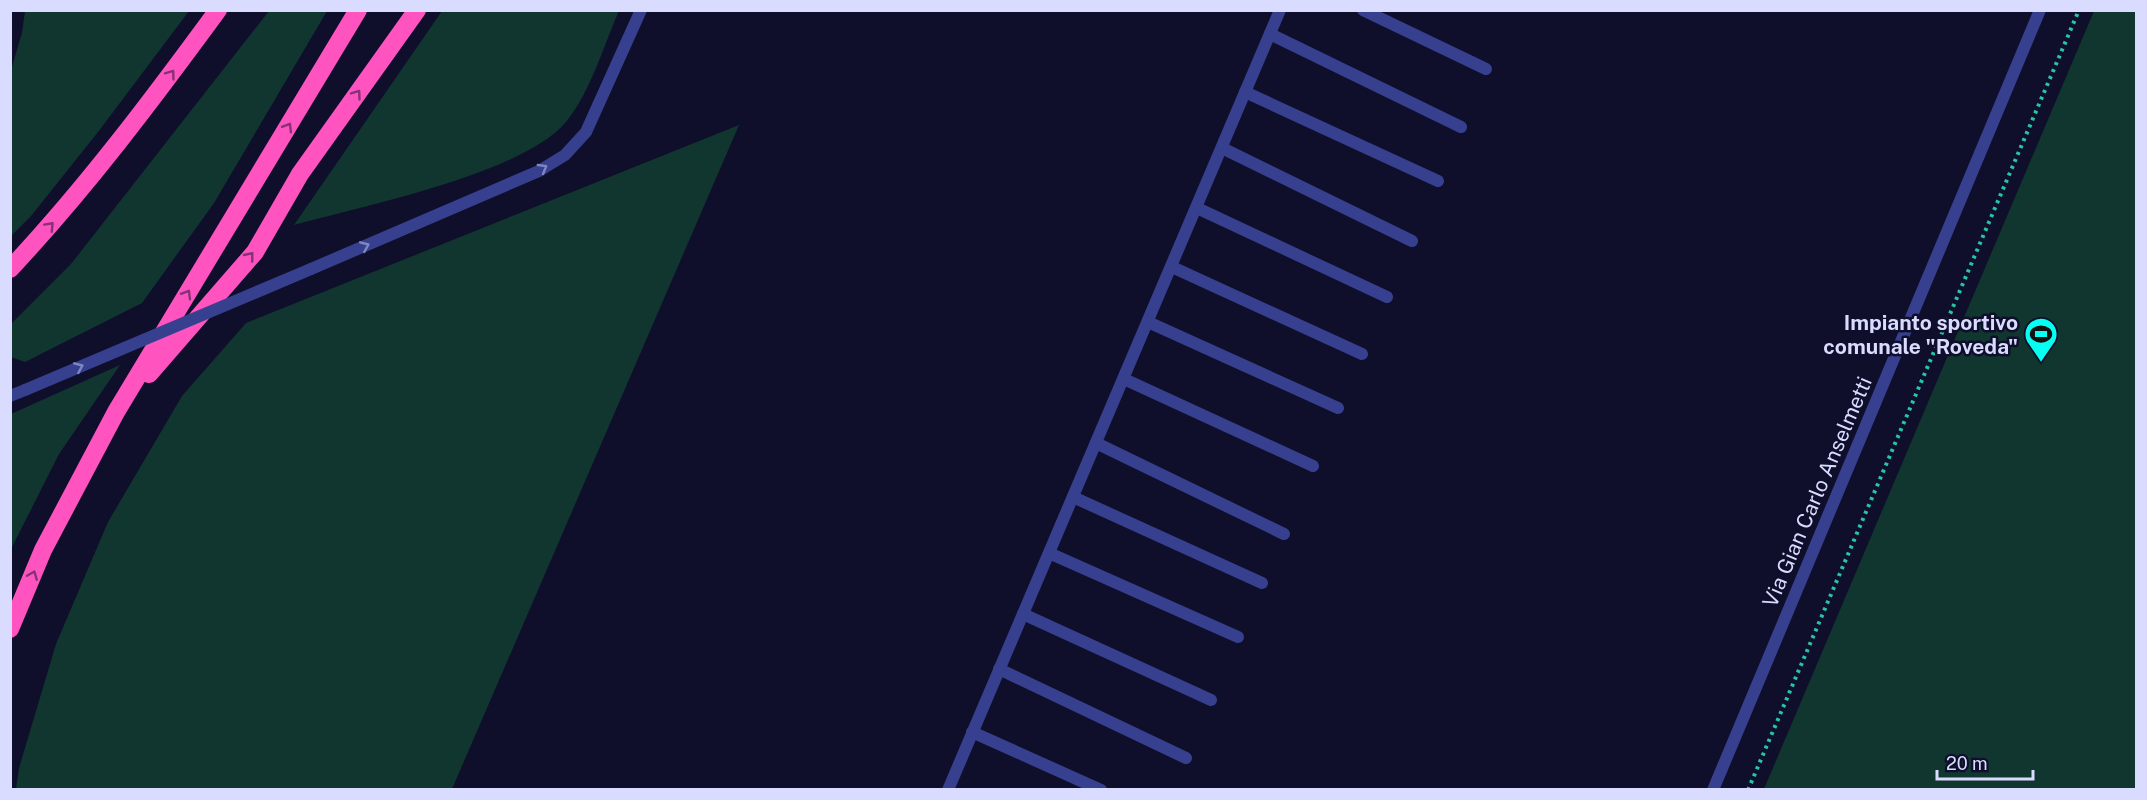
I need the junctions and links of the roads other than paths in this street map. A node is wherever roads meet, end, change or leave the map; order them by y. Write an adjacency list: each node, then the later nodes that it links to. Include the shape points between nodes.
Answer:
1 (218, 10): 17 (highway, one-way to 1, via 126,135)
2 (358, 10): 24 (highway, one-way to 2)
3 (417, 10): 24 (highway, one-way to 3, via 255,252 300,174)
4 (641, 10): 22 (street, one-way to 4, bridge, via 539,171 565,155 586,132)
5 (1280, 10): 8 (street)
6 (1363, 10): 9 (street)
7 (2040, 10): 40 (street, Via Gian Carlo Anselmetti)
8 (1270, 33): 10 (street); 11 (street)
9 (1486, 69)
10 (1245, 92): 12 (street); 13 (street)
11 (1461, 127)
12 (1222, 148): 14 (street); 15 (street)
13 (1438, 181)
14 (1197, 208): 16 (street); 18 (street)
15 (1412, 241)
16 (1172, 267): 19 (street); 20 (street)
17 (10, 269)
18 (1387, 297)
19 (1148, 322): 21 (street); 23 (street)
20 (1362, 354)
21 (1124, 379): 25 (street); 26 (street)
22 (10, 396)
23 (1338, 408)
24 (116, 412): 32 (highway, one-way to 24, via 43,550)
25 (1096, 443): 27 (street); 28 (street)
26 (1313, 466)
27 (1073, 497): 29 (street); 30 (street)
28 (1284, 534)
29 (1049, 553): 31 (street); 33 (street)
30 (1262, 583)
31 (1023, 614): 34 (street); 35 (street)
32 (10, 629)
33 (1238, 637)
34 (999, 669): 36 (street); 37 (street)
35 (1211, 700)
36 (972, 732): 38 (street); 39 (street)
37 (1186, 758)
38 (948, 789)
39 (1101, 789)
40 (1713, 789)

